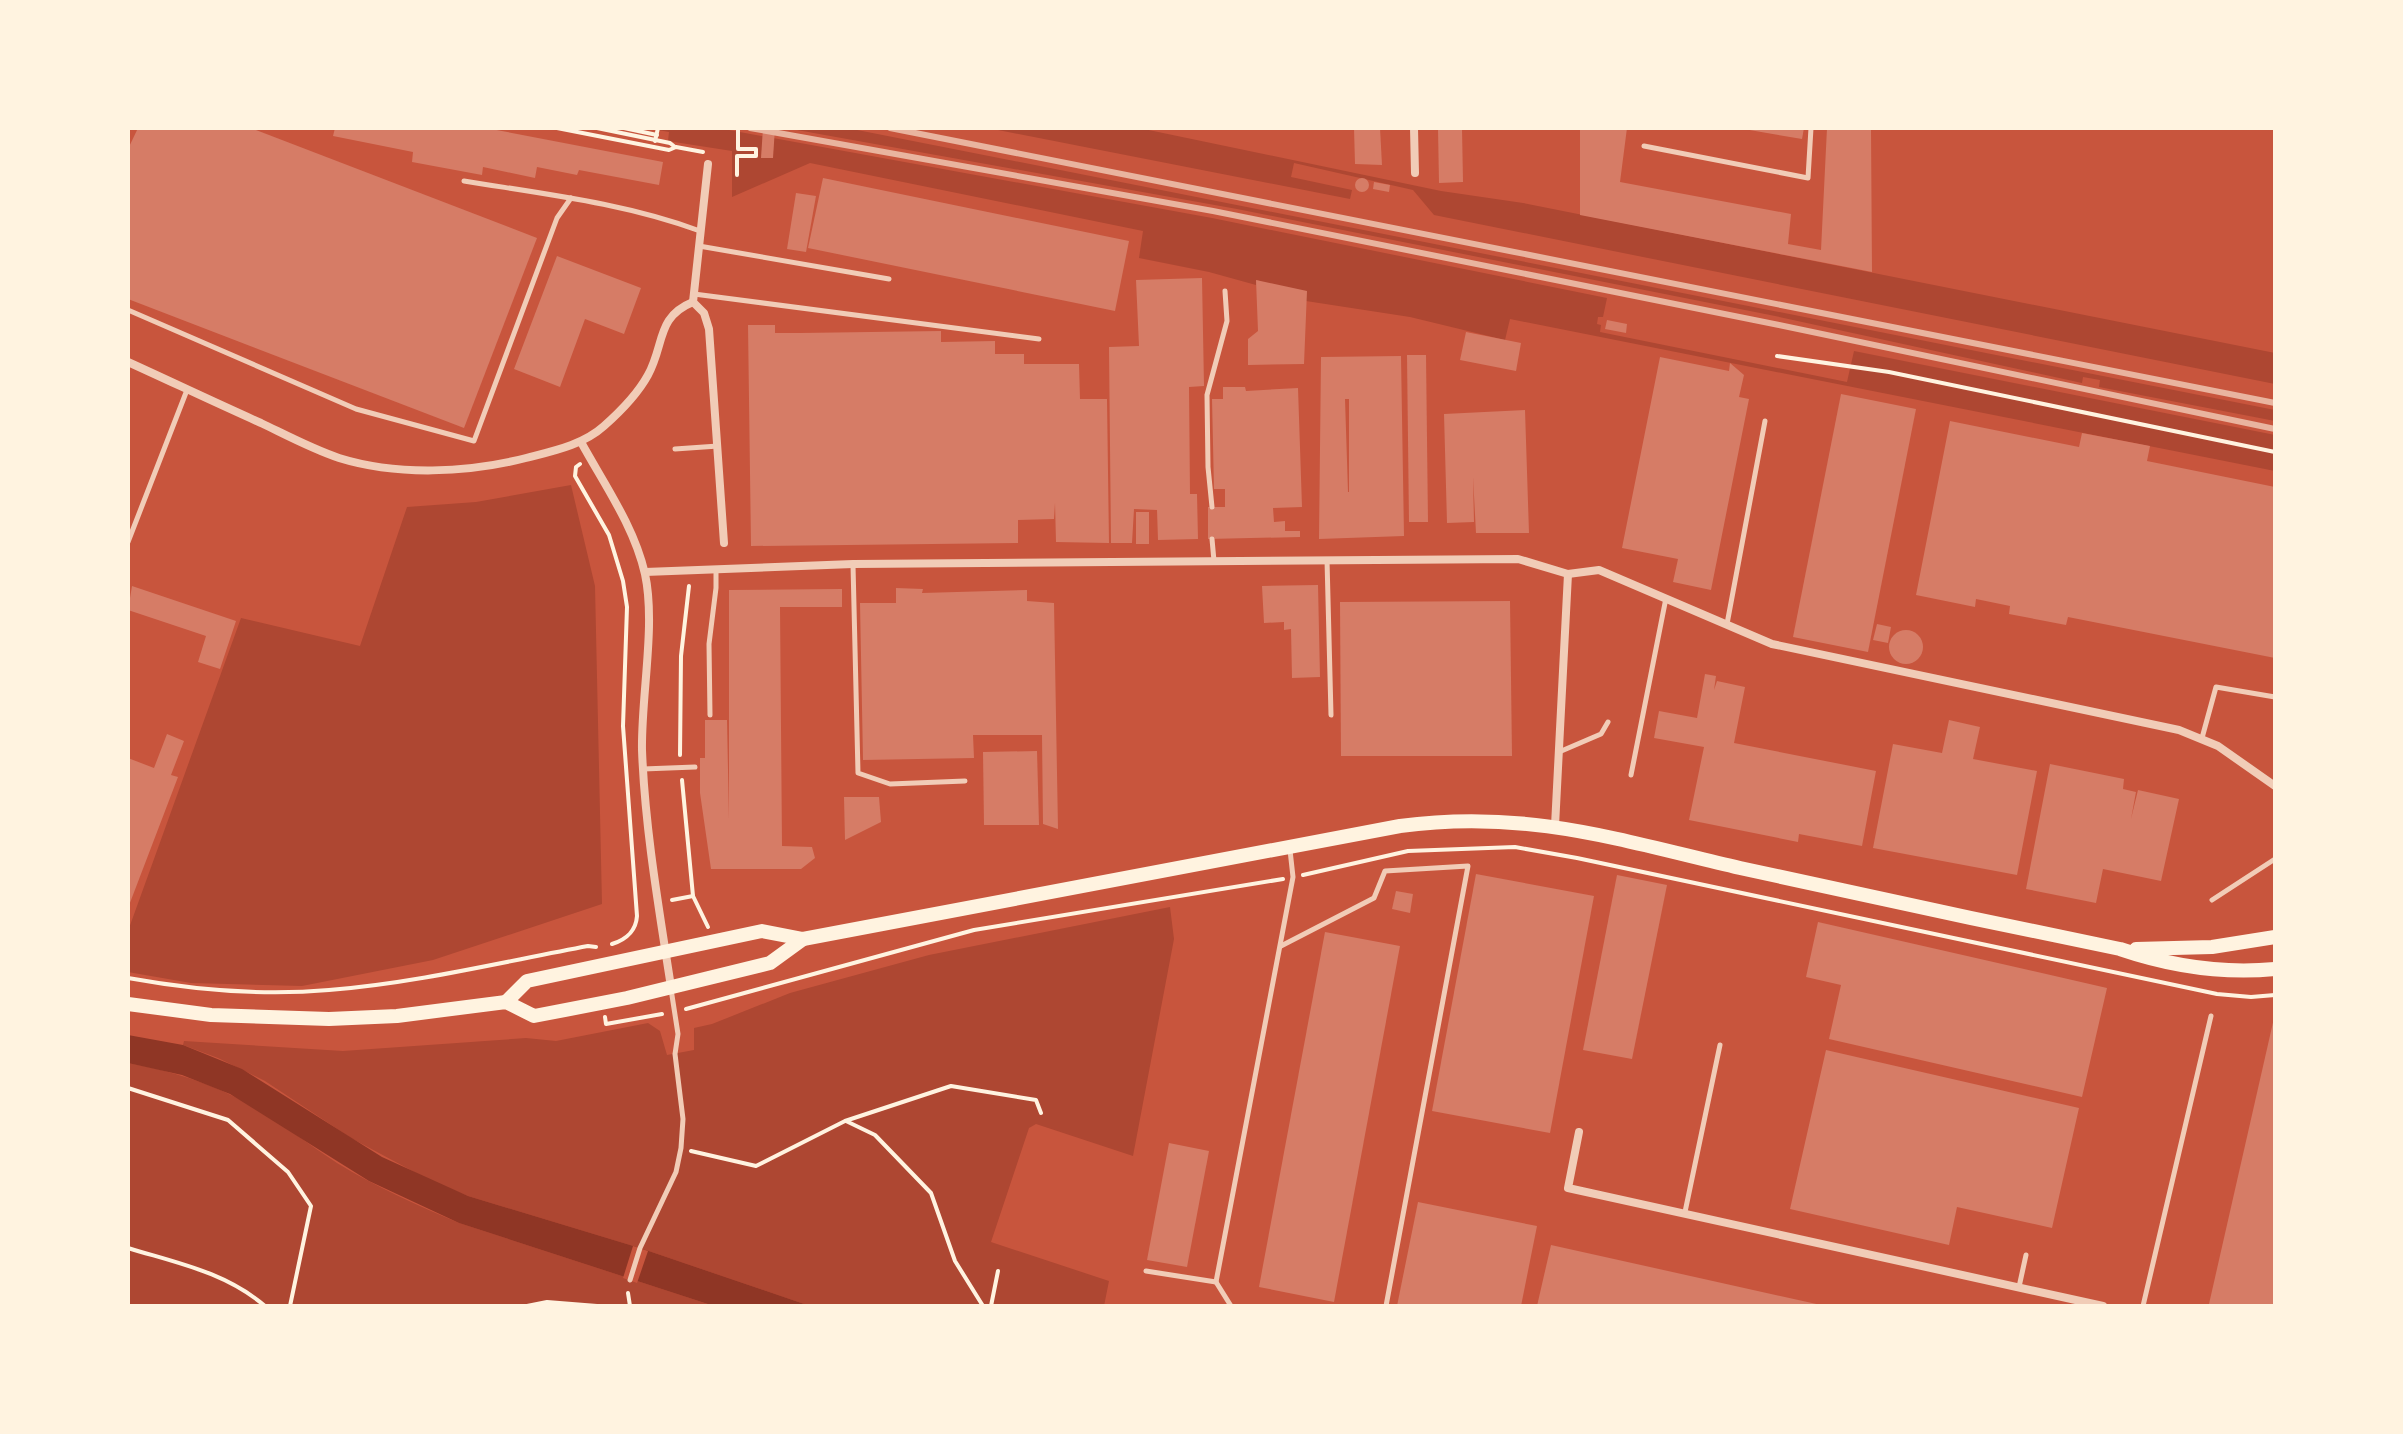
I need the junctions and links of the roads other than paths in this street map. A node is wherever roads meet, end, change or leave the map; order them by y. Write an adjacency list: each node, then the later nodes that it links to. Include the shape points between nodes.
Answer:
1 (1414, 128): 5 (street)
2 (1811, 128): 3 (lane, via 1808,178)
3 (1644, 146)
4 (708, 164): 8 (street)
5 (1415, 173)
6 (464, 181): 7 (lane)
7 (571, 198): 8 (lane, via 663,217); 13 (lane, via 557,218 474,441 356,409)
8 (701, 231): 9 (street)
9 (699, 246): 10 (lane); 12 (street)
10 (889, 279)
11 (1225, 291): 21 (lane, via 1227,321 1207,395)
12 (694, 298): 14 (lane, via 740,298); 18 (street, via 667,320 658,353 629,401); 19 (street, via 709,329)
13 (128, 310)
14 (1039, 339)
15 (128, 362): 16 (street)
16 (187, 389): 18 (street, via 340,458 395,467 490,465); 23 (lane)
17 (1765, 421): 32 (lane)
18 (581, 442): 29 (street, via 628,526)
19 (718, 446): 20 (lane); 24 (street)
20 (675, 449)
21 (1212, 507)
22 (1212, 539): 26 (lane)
23 (128, 542)
24 (724, 543)
25 (1327, 560): 26 (street); 30 (street, via 1518,559); 35 (lane)
26 (1214, 561): 27 (street)
27 (853, 564): 28 (street); 42 (lane, via 858,773 890,784)
28 (716, 571): 29 (street); 34 (lane)
29 (645, 572): 40 (street)
30 (1568, 574): 31 (street, via 1599,570); 38 (street)
31 (1666, 597): 32 (street); 41 (lane)
32 (1727, 624): 37 (street, via 1772,644 2141,720)
33 (2275, 697): 37 (lane, via 2216,687)
34 (710, 715)
35 (1331, 715)
36 (1608, 722): 38 (lane, via 1601,734)
37 (2202, 739): 43 (street)
38 (1558, 753): 44 (street)
39 (695, 767): 40 (lane)
40 (643, 769): 52 (street)
41 (1631, 775)
42 (965, 781)
43 (2275, 786)
44 (1555, 826): 45 (main road, via 1470,820 1425,823); 51 (main road)
45 (1290, 847): 49 (main road); 50 (lane, via 1293,877)
46 (2275, 859): 47 (lane)
47 (2212, 900)
48 (2275, 937): 51 (main road, via 2201,948)
49 (803, 939): 52 (main road, via 762,931); 54 (main road, via 770,963)
50 (1281, 946): 64 (lane); 67 (lane, via 1374,898 1385,871 1468,866)
51 (2120, 949): 53 (main road, via 2202,969)
52 (666, 952): 54 (street); 55 (main road, via 527,981)
53 (2275, 969)
54 (671, 987): 55 (main road, via 534,1016); 63 (lane, via 678,1034 681,1148 672,1183)
55 (506, 1002): 56 (main road, via 329,1019 224,1016)
56 (128, 1004)
57 (2211, 1016): 69 (lane)
58 (1720, 1045): 60 (lane)
59 (1579, 1132): 60 (street, via 1568,1188)
60 (1685, 1212): 65 (street)
61 (2026, 1255): 65 (lane)
62 (1146, 1271): 64 (lane)
63 (630, 1280)
64 (1216, 1282): 66 (lane)
65 (2019, 1287): 68 (street)
66 (1231, 1306)
67 (1386, 1306)
68 (2103, 1306)
69 (2143, 1306)

